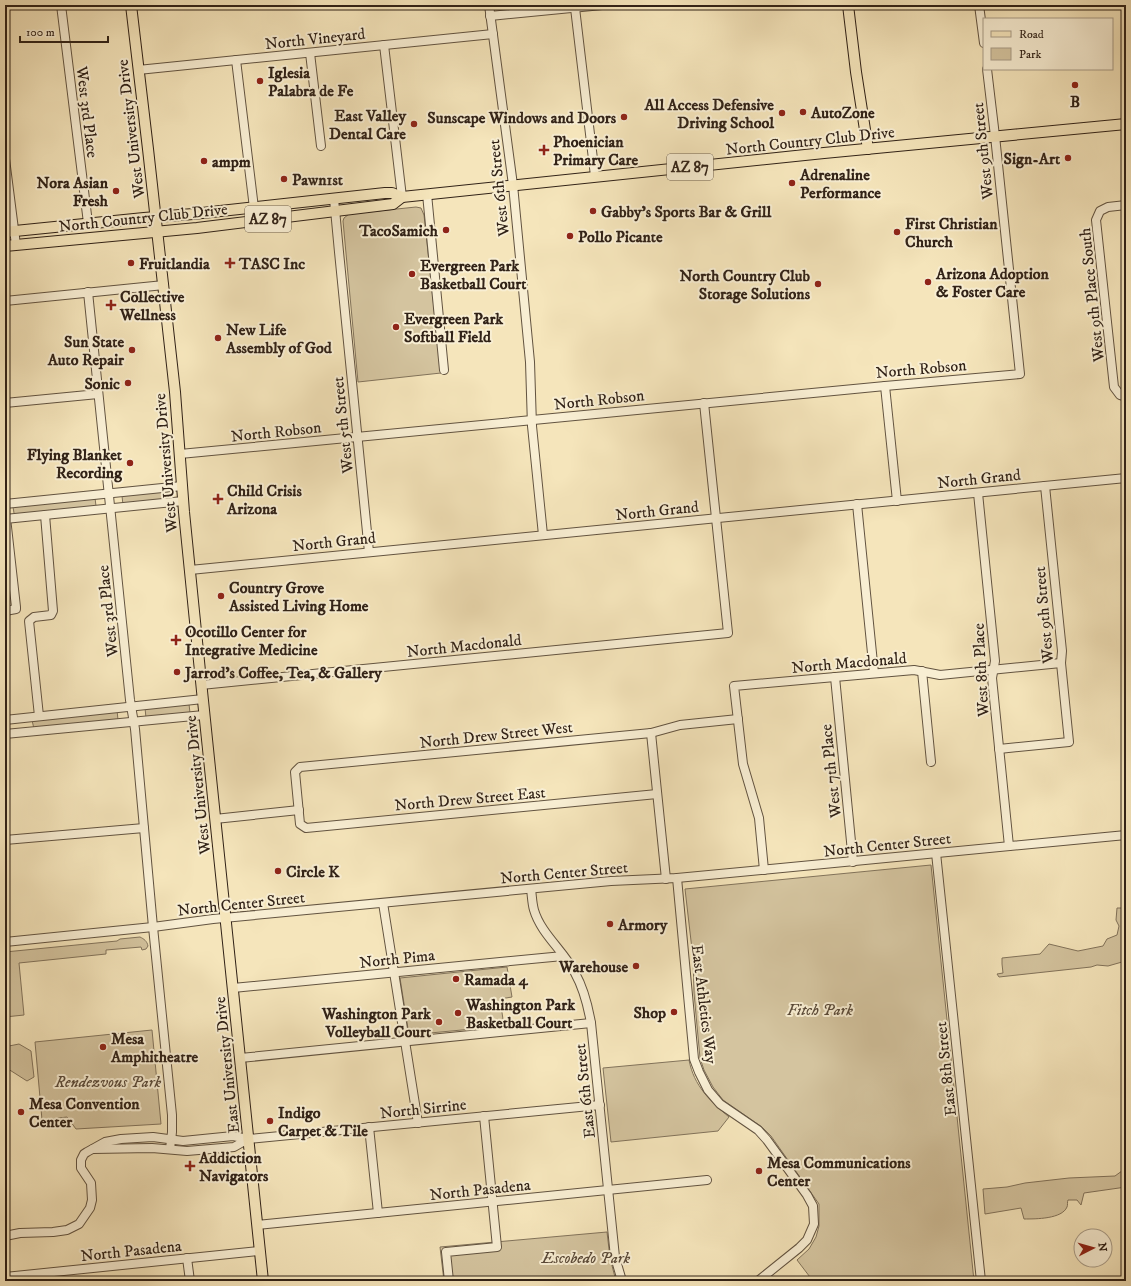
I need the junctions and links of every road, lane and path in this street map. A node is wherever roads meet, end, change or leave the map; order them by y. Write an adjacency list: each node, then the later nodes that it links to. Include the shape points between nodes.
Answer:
1 (61, 5): 30 (street, West 3rd Place)
2 (131, 5): 14 (main road, West University Drive)
3 (489, 5): 8 (street, West 6th Street)
4 (602, 5): 7 (street)
5 (848, 5): 19 (main road)
6 (979, 5): 10 (street)
7 (575, 8): 8 (street); 21 (street)
8 (490, 16): 9 (street, West 6th Street)
9 (493, 34): 11 (street, North Vineyard); 22 (street, West 6th Street)
10 (983, 35)
11 (384, 45): 12 (street, North Vineyard); 24 (street)
12 (310, 53): 13 (street, North Vineyard); 18 (street)
13 (236, 60): 14 (street, North Vineyard); 27 (street)
14 (138, 70): 29 (main road, West University Drive)
15 (987, 70): 17 (street, West 9th Street)
16 (1126, 124): 17 (main road, North Country Club Drive / AZ 87)
17 (995, 136): 19 (main road, North Country Club Drive / AZ 87); 39 (street, West 9th Street)
18 (321, 146)
19 (868, 149): 21 (main road, North Country Club Drive / AZ 87)
20 (5, 159): 32 (street)
21 (595, 176): 22 (main road, North Country Club Drive / AZ 87)
22 (513, 185): 23 (main road, North Country Club Drive / AZ 87); 45 (street, West 6th Street, via 530,362)
23 (427, 194): 24 (main road, North Country Club Drive / AZ 87); 38 (street)
24 (402, 197): 25 (main road, North Country Club Drive / AZ 87, via 392,193); 28 (main road, North Country Club Drive / AZ 87, via 392,204)
25 (334, 199): 27 (main road, North Country Club Drive / AZ 87); 28 (street, West 5th Street)
26 (1126, 205): 42 (street, West 9th Place South, via 1100,210 1096,220 1114,387 1120,395)
27 (254, 208): 29 (main road, North Country Club Drive / AZ 87)
28 (336, 210): 31 (main road, North Country Club Drive / AZ 87); 46 (street, West 5th Street)
29 (156, 218): 30 (main road, North Country Club Drive / AZ 87); 31 (main road, West University Drive)
30 (88, 223): 32 (main road, North Country Club Drive / AZ 87)
31 (158, 231): 33 (main road, North Country Club Drive / AZ 87); 35 (main road, West University Drive)
32 (10, 232): 33 (street)
33 (16, 245): 34 (main road, North Country Club Drive / AZ 87)
34 (5, 246)
35 (164, 285): 36 (street); 47 (main road, West University Drive)
36 (88, 292): 37 (street); 41 (street, West 3rd Place)
37 (5, 301)
38 (444, 370)
39 (1020, 374): 40 (street, North Robson)
40 (885, 386): 44 (street, North Robson); 53 (street)
41 (98, 394): 43 (street); 52 (street, West 3rd Place)
42 (1126, 397)
43 (5, 403)
44 (704, 403): 45 (street, North Robson); 59 (street)
45 (532, 420): 46 (street, North Robson); 61 (street, West 6th Street)
46 (358, 437): 47 (street, North Robson); 62 (street, West 5th Street)
47 (180, 454): 49 (main road, West University Drive)
48 (1126, 478): 50 (street, North Grand)
49 (182, 486): 52 (street); 54 (main road, West University Drive)
50 (1045, 486): 51 (street, North Grand); 65 (street, West 9th Street, via 1062,650)
51 (978, 493): 53 (street, North Grand); 66 (street, West 8th Place)
52 (109, 494): 55 (street); 57 (street, West 3rd Place)
53 (897, 500): 56 (street, North Grand)
54 (183, 501): 57 (street); 63 (main road, West University Drive)
55 (5, 504)
56 (857, 504): 59 (street, North Grand); 68 (street)
57 (110, 508): 58 (street); 72 (street, West 3rd Place)
58 (45, 515): 60 (street); 74 (street, via 53,611 50,615 34,617 30,621)
59 (716, 518): 61 (street, North Grand); 70 (street, North Macdonald, via 728,633)
60 (6, 519): 64 (street, via 16,609)
61 (543, 535): 62 (street, North Grand)
62 (369, 552): 63 (street, North Grand)
63 (190, 570): 70 (main road, West University Drive)
64 (5, 611)
65 (1061, 663): 66 (street, North Macdonald); 82 (street, West 9th Street, via 1069,742)
66 (994, 670): 67 (street, North Macdonald, via 940,675); 82 (street, West 8th Place, via 992,678)
67 (922, 672): 68 (street, North Macdonald, via 914,670); 83 (street)
68 (874, 673): 69 (street, North Macdonald)
69 (835, 677): 76 (street, North Macdonald, via 734,686); 92 (street, West 7th Place)
70 (201, 685): 71 (main road, West University Drive)
71 (203, 699): 72 (street); 73 (main road, West University Drive)
72 (131, 707): 74 (street); 78 (street, West 3rd Place)
73 (204, 715): 78 (street); 86 (main road, West University Drive)
74 (39, 716): 75 (street)
75 (24, 718): 77 (street); 79 (street)
76 (738, 719): 80 (street, North Drew Street West, via 680,725); 93 (street, via 743,764 759,818)
77 (5, 720)
78 (133, 721): 79 (street); 87 (street, West 3rd Place)
79 (25, 732): 81 (street)
80 (651, 733): 84 (street); 85 (street, North Drew Street West, via 300,767 295,772)
81 (5, 734)
82 (999, 749): 90 (street, West 8th Place)
83 (931, 762)
84 (657, 794): 85 (street, North Drew Street East, via 306,828 300,824); 95 (street)
85 (299, 810): 86 (street)
86 (215, 818): 98 (main road, West University Drive)
87 (144, 828): 89 (street); 99 (street, West 3rd Place)
88 (1126, 835): 90 (street, North Center Street)
89 (5, 840)
90 (1009, 846): 91 (street, North Center Street)
91 (936, 853): 92 (street, North Center Street); 129 (street, East 8th Street)
92 (853, 862): 93 (street, North Center Street)
93 (764, 870): 94 (street, North Center Street)
94 (677, 878): 95 (street, North Center Street); 128 (street, East Athletics Way, via 694,1059 699,1072 708,1090 720,1104 758,1130 767,1140 808,1195 813,1206 814,1224 807,1240)
95 (666, 879): 96 (street, North Center Street, via 611,881)
96 (531, 889): 97 (street, North Center Street); 101 (street, East 6th Street, via 534,911 541,926)
97 (383, 903): 98 (street, North Center Street); 102 (street)
98 (225, 918): 99 (street, North Center Street); 103 (main road, East University Drive)
99 (153, 927): 100 (street, North Center Street); 112 (street, West 3rd Place, via 172,1115)
100 (5, 942)
101 (563, 956): 102 (street, North Pima); 104 (street, East 6th Street, via 575,972 582,988)
102 (394, 972): 103 (street, North Pima); 105 (street)
103 (233, 988): 106 (main road, East University Drive)
104 (591, 1023): 105 (street); 107 (street, East 6th Street)
105 (405, 1041): 106 (street); 109 (street)
106 (240, 1058): 111 (main road, East University Drive)
107 (600, 1105): 108 (street, North Sirrine); 116 (street, East 6th Street)
108 (484, 1116): 109 (street, North Sirrine); 117 (street)
109 (418, 1123): 110 (street, North Sirrine)
110 (369, 1127): 111 (street, North Sirrine); 118 (street)
111 (248, 1139): 112 (street, via 233,1136 191,1141); 114 (street, via 234,1147 188,1151); 119 (main road, East University Drive)
112 (171, 1140): 113 (street, via 121,1139 105,1142); 114 (street, West 3rd Place)
113 (92, 1149): 114 (street); 120 (street, via 84,1154 81,1160 82,1168 91,1184 92,1200 90,1208 79,1224 67,1230)
114 (170, 1149)
115 (707, 1180): 116 (street, North Pasadena)
116 (608, 1190): 117 (street, North Pasadena); 127 (street, East 6th Street, via 615,1257)
117 (493, 1202): 118 (street, North Pasadena); 126 (street, via 497,1248 446,1252)
118 (378, 1213): 119 (street, North Pasadena)
119 (257, 1225): 121 (main road, East University Drive)
120 (5, 1236)
121 (259, 1250): 122 (street, North Pasadena); 125 (main road, East University Drive)
122 (188, 1258): 123 (street, North Pasadena); 124 (street)
123 (5, 1277)
124 (190, 1281)
125 (262, 1281)
126 (449, 1281)
127 (622, 1281)
128 (758, 1281)
129 (981, 1281)

